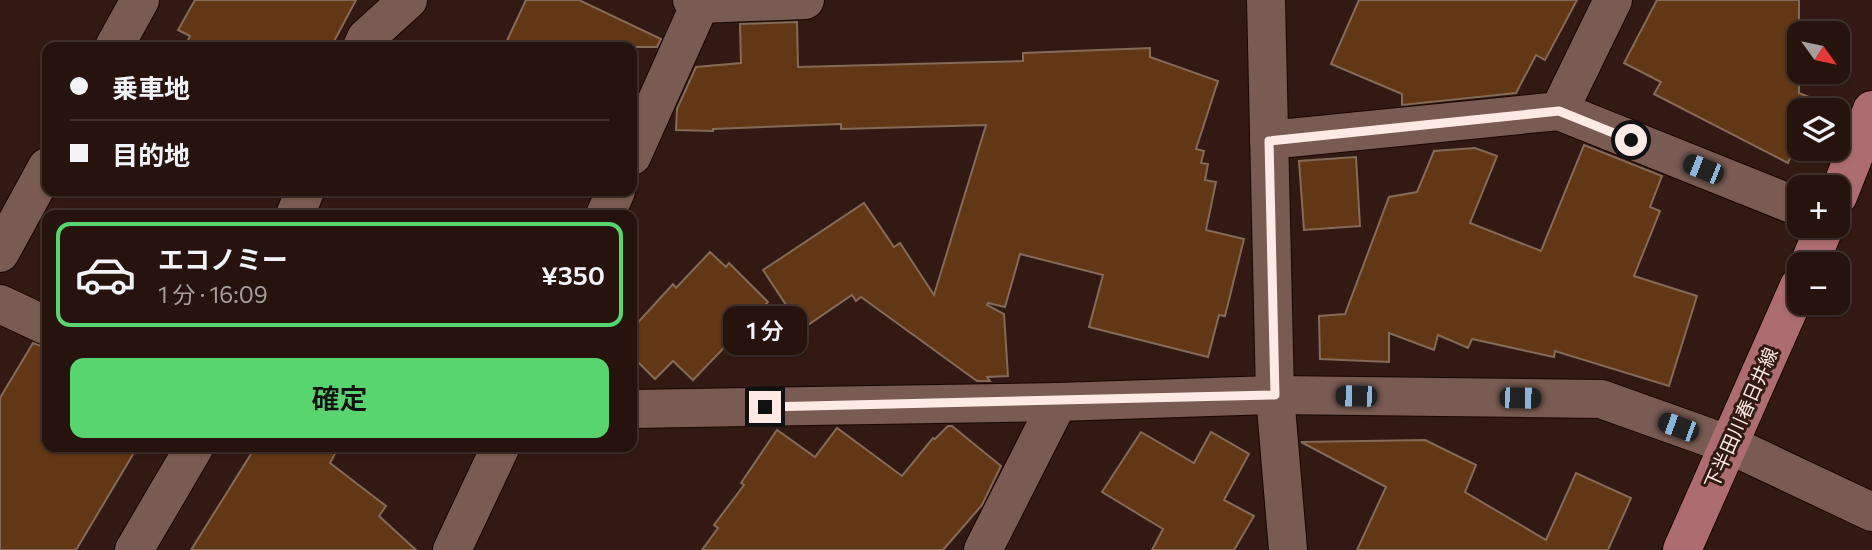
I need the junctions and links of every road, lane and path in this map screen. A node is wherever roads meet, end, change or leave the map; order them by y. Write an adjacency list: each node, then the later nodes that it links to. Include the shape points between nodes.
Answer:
1 (140, 0): 7 (street)
2 (408, 0): 8 (street)
3 (805, 0): 6 (street)
4 (1266, 0): 11 (street)
5 (1613, 0): 10 (street)
6 (696, 2): 12 (street)
7 (117, 42)
8 (364, 42)
9 (1872, 110): 13 (main road)
10 (1559, 111): 11 (street); 15 (street)
11 (1269, 141): 20 (street)
12 (637, 144)
13 (1846, 175)
14 (42, 176): 16 (street)
15 (1787, 202)
16 (0, 253)
17 (0, 304): 19 (street)
18 (1787, 314): 23 (main road, 下半田川春日井線)
19 (42, 324)
20 (1275, 395): 21 (street); 23 (street, via 1601,399); 30 (street)
21 (1058, 402): 22 (street); 29 (street)
22 (637, 409)
23 (1730, 445): 26 (street); 31 (main road, 下半田川春日井線)
24 (191, 452): 27 (street)
25 (498, 452): 28 (street)
26 (1872, 512)
27 (134, 550)
28 (452, 550)
29 (983, 550)
30 (1288, 550)
31 (1682, 550)

